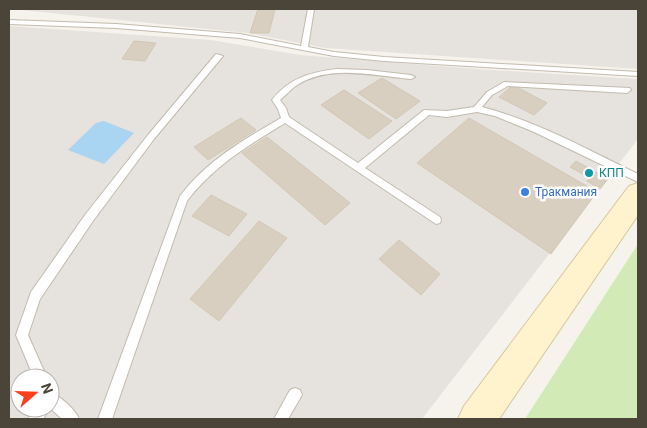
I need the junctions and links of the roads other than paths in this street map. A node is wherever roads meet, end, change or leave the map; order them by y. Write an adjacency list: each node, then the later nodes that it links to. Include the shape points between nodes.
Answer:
1 (311, 9): 3 (lane)
2 (9, 22): 3 (lane, via 240,36)
3 (304, 48): 5 (lane, via 384,59)
4 (219, 56): 14 (lane, via 151,137 35,296 22,335)
5 (638, 74)
6 (411, 77): 9 (lane, via 340,72 308,77 295,82 276,100)
7 (627, 90): 8 (lane, via 507,84 485,96)
8 (477, 109): 10 (lane, via 447,114 427,112); 11 (lane, via 537,130)
9 (285, 119): 10 (lane); 18 (lane, via 212,166 194,183 183,200)
10 (360, 167): 13 (lane)
11 (638, 178)
12 (638, 194): 20 (street)
13 (436, 220)
14 (37, 368)
15 (295, 395): 19 (lane)
16 (60, 408): 17 (lane)
17 (72, 419)
18 (105, 419)
19 (281, 419)
20 (477, 419)

